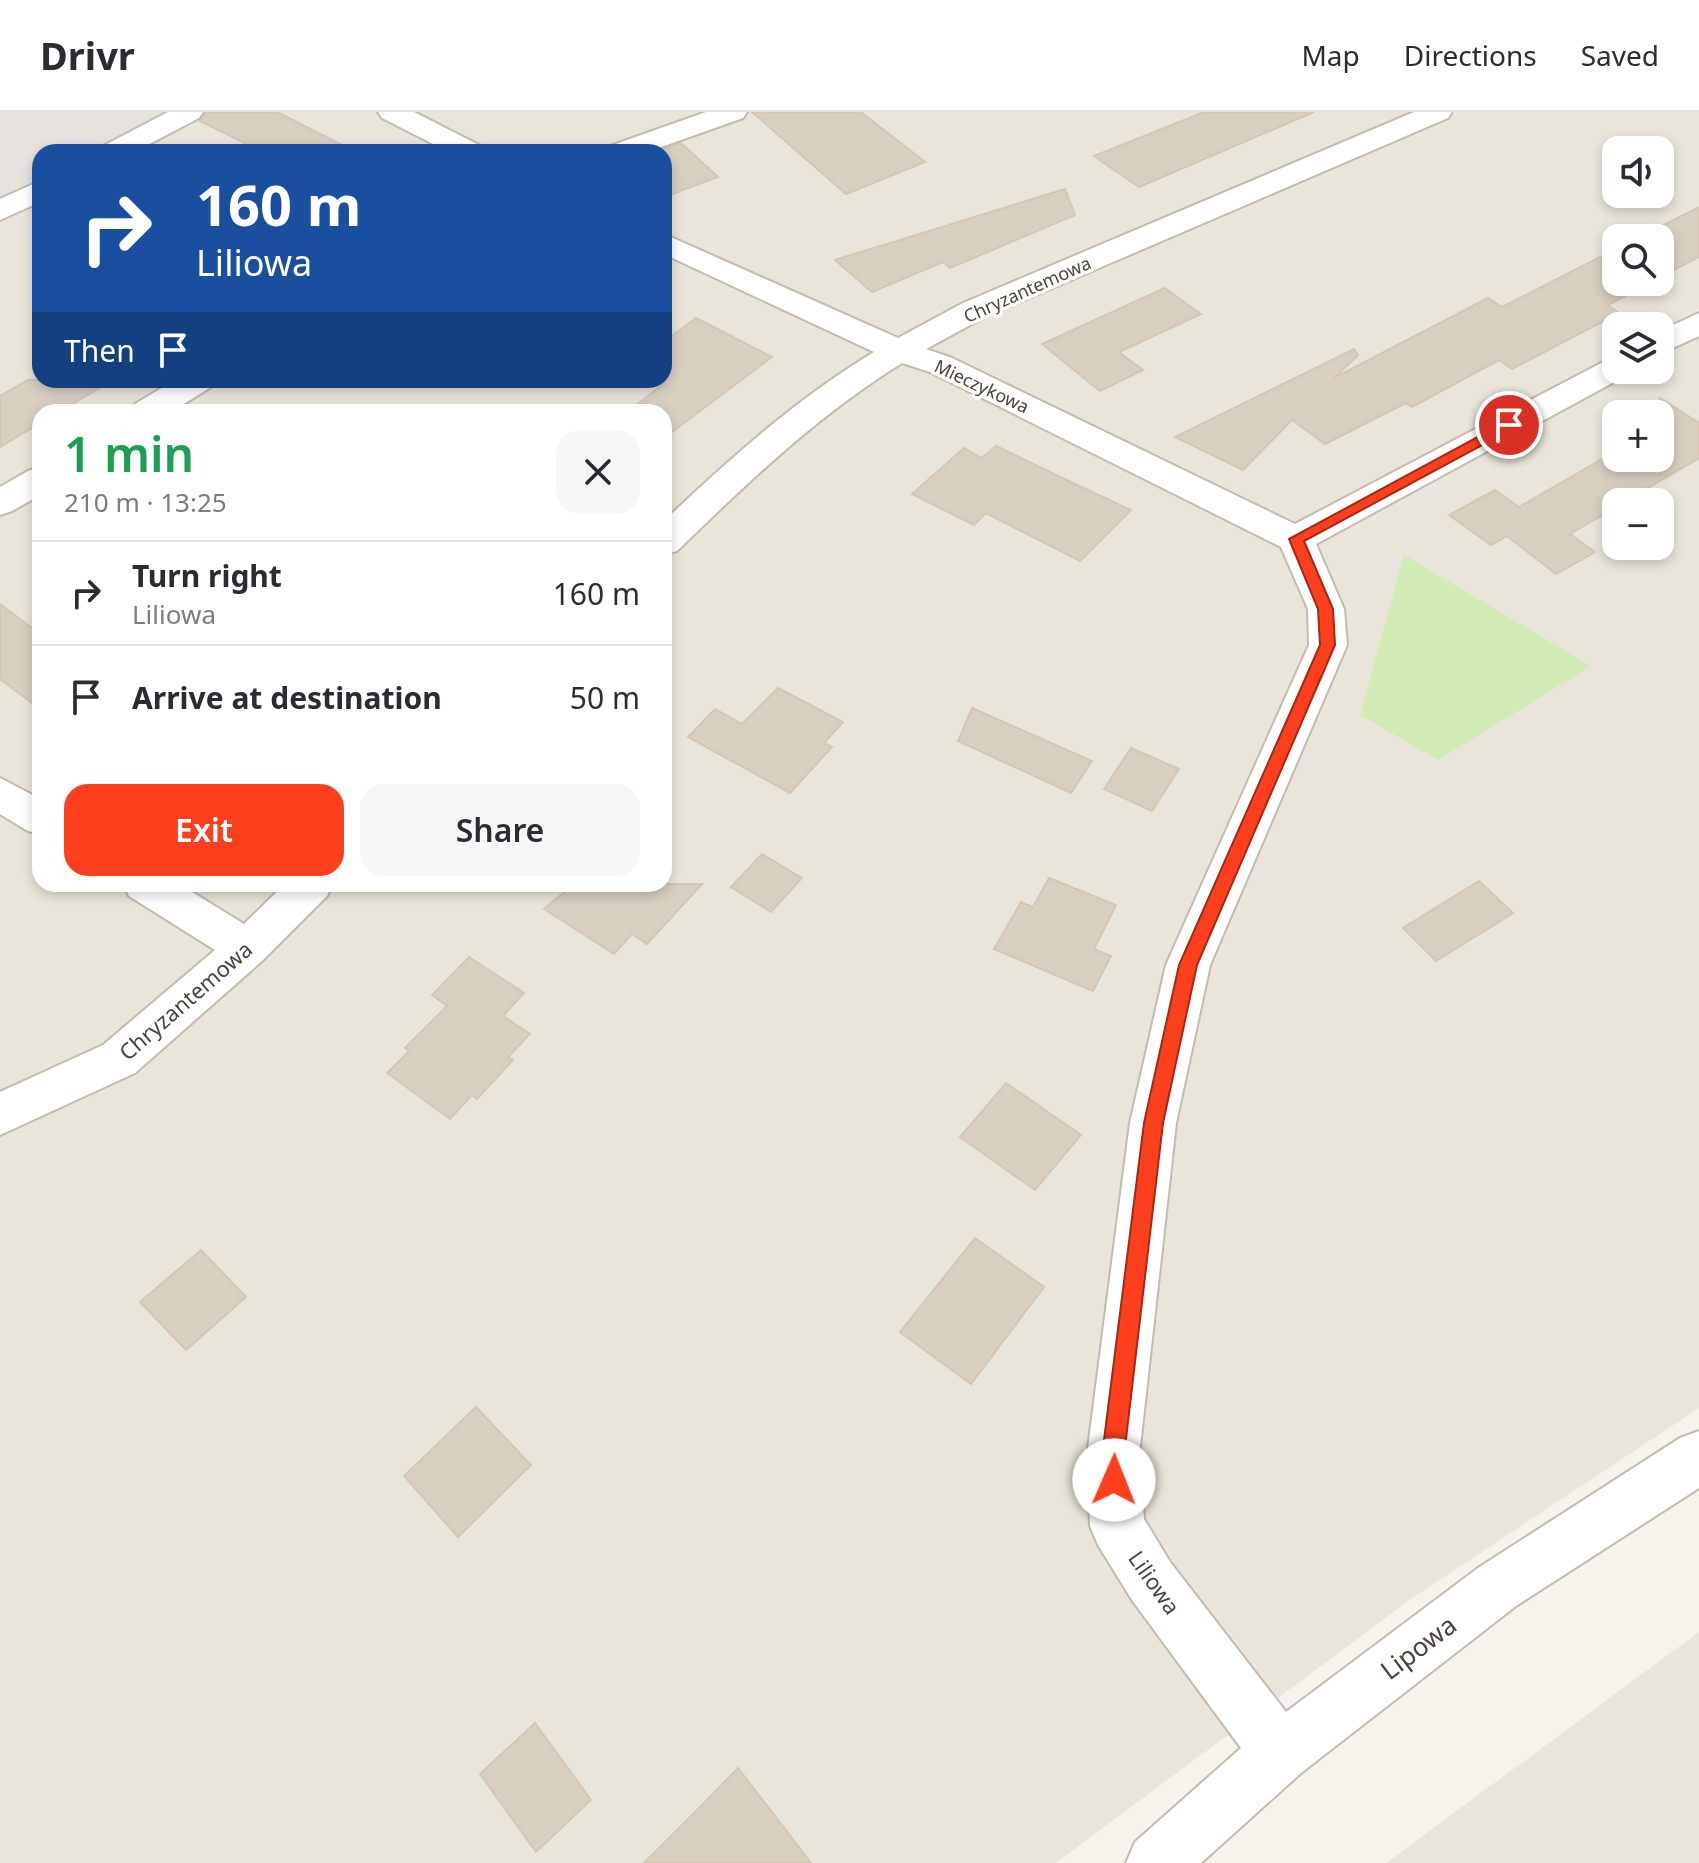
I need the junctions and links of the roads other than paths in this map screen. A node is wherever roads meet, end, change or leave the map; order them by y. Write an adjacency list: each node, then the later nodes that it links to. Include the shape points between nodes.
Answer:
1 (189, 112): 5 (street)
2 (392, 112): 6 (street)
3 (733, 112): 7 (street)
4 (1438, 112): 13 (street, Chryzantemowa, via 974,310)
5 (128, 144)
6 (455, 144)
7 (643, 144)
8 (32, 194): 9 (street)
9 (0, 211)
10 (672, 247): 13 (street, Mieczykowa)
11 (1699, 323): 12 (street)
12 (1674, 336)
13 (899, 351): 19 (street, Chryzantemowa, via 828,396); 20 (street, Mieczykowa, via 941,365)
14 (1602, 375): 20 (street)
15 (186, 388): 16 (street)
16 (160, 404)
17 (32, 484): 18 (street)
18 (0, 503)
19 (672, 534)
20 (1296, 539): 28 (street, Liliowa, via 1326,609 1328,645 1188,965 1153,1123 1113,1456 1117,1526 1151,1581)
21 (0, 794): 22 (street)
22 (32, 814)
23 (157, 892): 25 (street)
24 (304, 892): 25 (street, Chryzantemowa)
25 (247, 948): 26 (street, Chryzantemowa, via 119,1059)
26 (0, 1114)
27 (1699, 1457): 28 (street, Lipowa, via 1497,1587)
28 (1280, 1752): 29 (street, Lipowa)
29 (1156, 1863)

